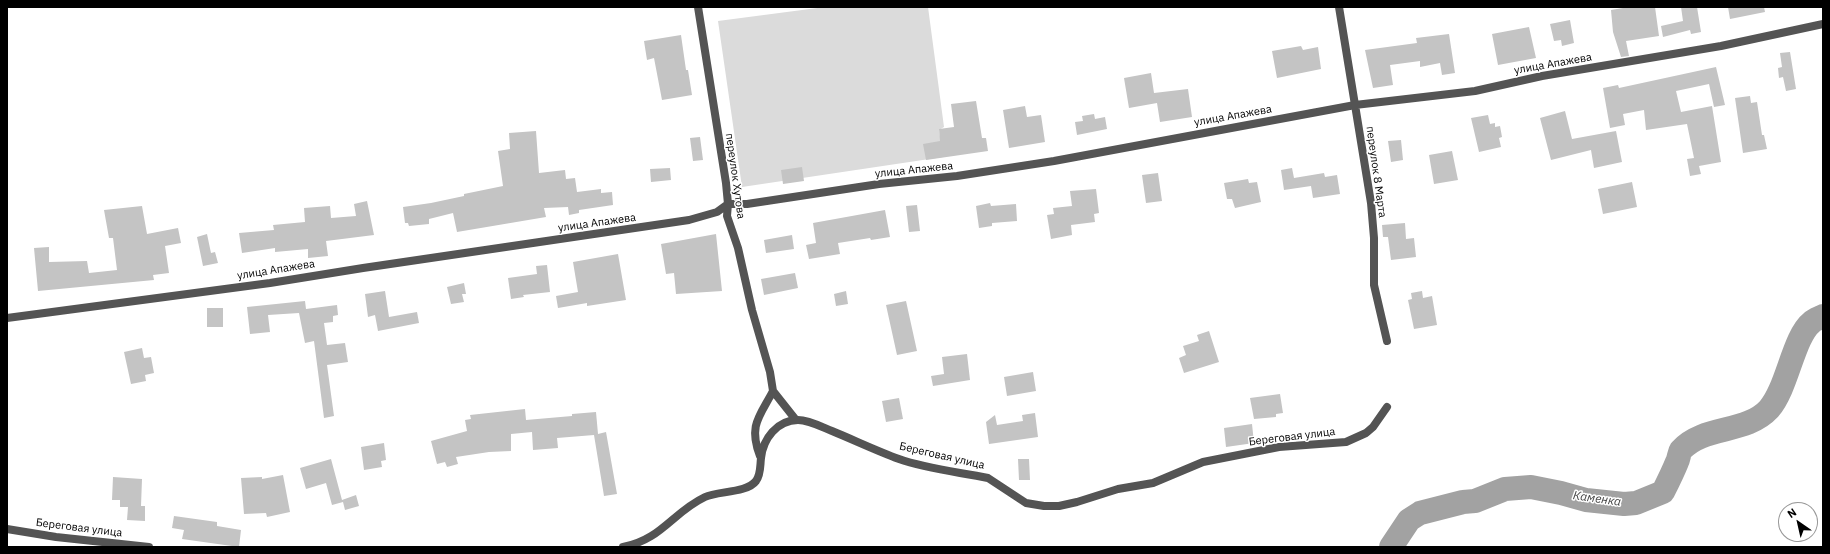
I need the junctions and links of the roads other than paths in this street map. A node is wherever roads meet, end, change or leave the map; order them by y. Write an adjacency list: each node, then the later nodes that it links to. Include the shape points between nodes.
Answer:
1 (698, 7): 5 (street, переулок Хутова)
2 (1339, 7): 4 (street, переулок 8 Марта)
3 (1823, 24): 4 (street, улица Апажева, via 1721,46 1542,76 1475,91)
4 (1355, 105): 5 (street, улица Апажева, via 957,176 879,184 747,204); 7 (street, переулок 8 Марта, via 1371,203 1374,285)
5 (728, 204): 6 (street, улица Апажева, via 706,216 619,232); 8 (street, переулок Хутова, via 727,216 738,248)
6 (7, 318)
7 (1387, 341)
8 (773, 391): 10 (street); 11 (street, via 758,416 756,426 756,439)
9 (1387, 407): 10 (street, Береговая улица, via 1366,433 1346,442 1278,447 1203,462 1153,483 1118,489 1059,506 1032,505 988,478 900,459 818,425)
10 (796, 420): 11 (street, via 781,424 773,431 765,444)
11 (761, 458): 14 (street, via 759,474 748,488 704,497 653,535)
12 (7, 529): 13 (street, Береговая улица)
13 (149, 547)
14 (623, 547)

